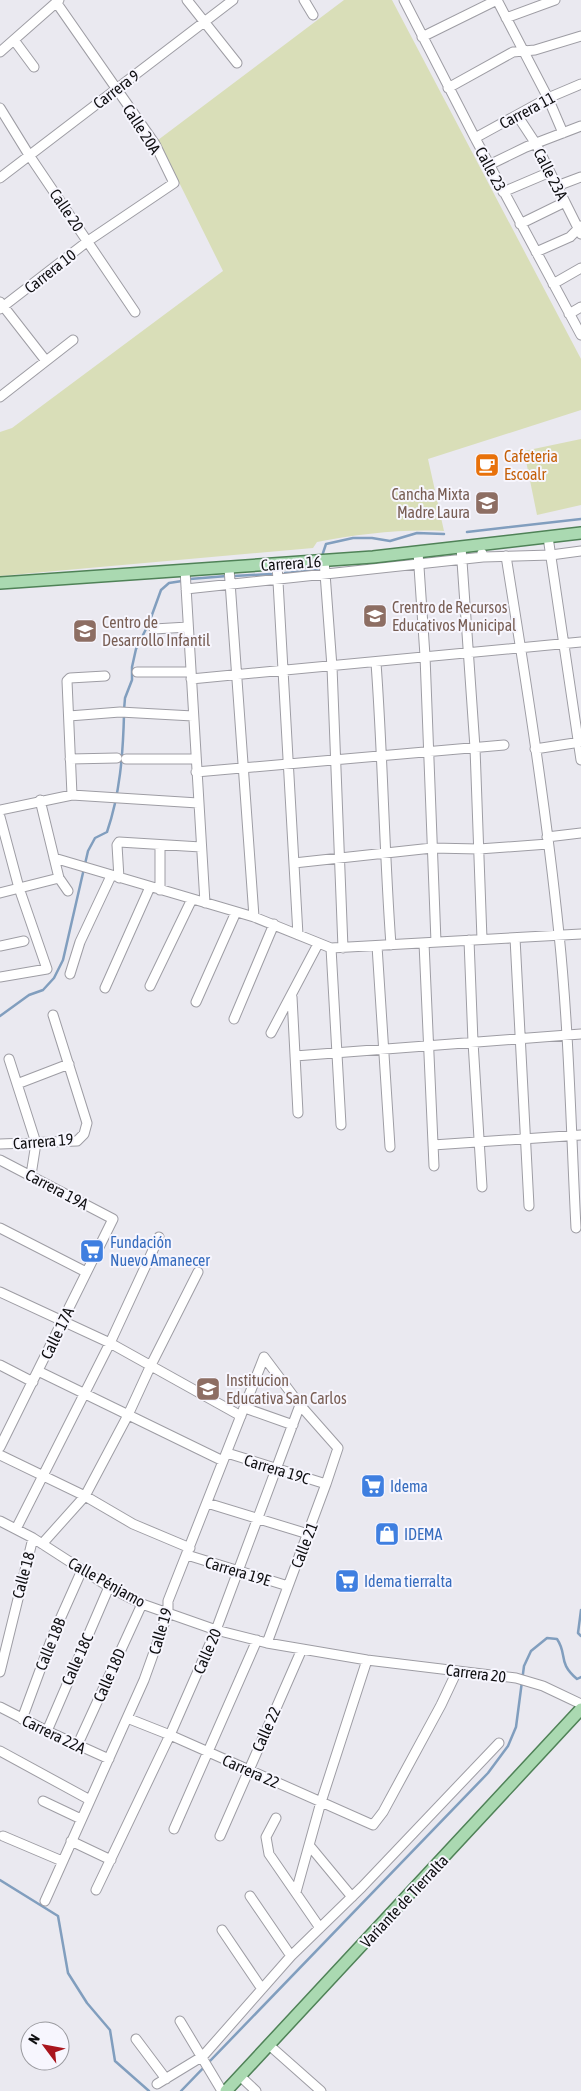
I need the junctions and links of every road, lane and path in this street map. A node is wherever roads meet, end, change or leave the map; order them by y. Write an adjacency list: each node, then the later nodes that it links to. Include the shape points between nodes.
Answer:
1 (187, 0): 10 (street)
2 (233, 0): 10 (street, Carrera 9)
3 (304, 0): 8 (street)
4 (404, 0): 12 (street, Calle 23)
5 (497, 0): 9 (street); 12 (street)
6 (555, 0): 9 (street)
7 (58, 1): 13 (street); 20 (street, Calle 20A)
8 (313, 15)
9 (506, 18): 14 (street)
10 (204, 23): 16 (street); 20 (street, Carrera 9)
11 (581, 36): 14 (street, via 534,50)
12 (422, 37): 19 (street, Calle 23)
13 (14, 40): 15 (street); 17 (street)
14 (523, 50): 19 (street, via 513,52); 21 (street)
15 (0, 52)
16 (237, 64)
17 (34, 67)
18 (581, 84): 21 (street, Carrera 11)
19 (448, 88): 26 (street, Calle 23)
20 (116, 89): 28 (street, Carrera 9); 33 (street, Calle 20A, via 155,144)
21 (548, 98): 23 (street, Carrera 11); 25 (street)
22 (0, 108): 28 (street, Calle 20)
23 (517, 115): 26 (street, Carrera 11); 27 (street, Calle 23A)
24 (581, 126): 25 (street)
25 (563, 133): 27 (street)
26 (475, 138): 29 (street, Calle 23)
27 (536, 144): 29 (street); 30 (street, Calle 23A)
28 (29, 155): 32 (street, Carrera 9); 39 (street, Calle 20)
29 (489, 165): 35 (street, Calle 23)
30 (550, 172): 34 (street, Calle 23A); 35 (street)
31 (581, 177): 34 (street)
32 (0, 178)
33 (174, 183): 39 (street, Carrera 10)
34 (557, 186): 36 (street, Calle 23A)
35 (504, 192): 37 (street, Calle 23)
36 (565, 202): 37 (street); 38 (street, Calle 23A)
37 (520, 224): 40 (street, Calle 23)
38 (580, 230): 40 (street)
39 (88, 241): 43 (street, Carrera 10); 45 (street, Calle 20)
40 (536, 252): 42 (street, Calle 23)
41 (581, 268): 42 (street)
42 (553, 284): 46 (street, Calle 23)
43 (1, 306): 49 (street)
44 (581, 308): 46 (street)
45 (135, 312)
46 (569, 314): 47 (street, Calle 23)
47 (581, 335)
48 (73, 340): 49 (street)
49 (46, 361): 50 (street)
50 (0, 396)
51 (581, 533): 52 (main road, Carrera 16)
52 (548, 537): 53 (main road, Carrera 16); 56 (street)
53 (482, 551): 55 (main road, Carrera 16); 57 (street)
54 (581, 551): 56 (street)
55 (462, 553): 58 (main road, Carrera 16); 74 (street)
56 (551, 554): 57 (street); 72 (street)
57 (506, 556): 73 (street)
58 (418, 557): 60 (main road, Carrera 16); 75 (street)
59 (324, 560): 60 (main road, Carrera 16); 61 (main road, Carrera 16); 64 (street)
60 (378, 562): 64 (street)
61 (277, 564): 62 (main road, Carrera 16); 65 (street)
62 (229, 568): 63 (main road, Carrera 16); 67 (street)
63 (185, 570): 66 (main road, Carrera 16); 68 (street)
64 (325, 575): 65 (street); 77 (street)
65 (278, 578): 67 (street); 78 (street)
66 (0, 583)
67 (230, 584): 68 (street); 80 (street)
68 (186, 589): 69 (street)
69 (188, 627): 70 (street); 82 (street)
70 (154, 628)
71 (581, 642): 72 (street)
72 (564, 644): 73 (street); 85 (street)
73 (521, 648): 74 (street); 88 (street)
74 (470, 654): 75 (street); 87 (street)
75 (425, 658): 76 (street); 89 (street)
76 (376, 663): 77 (street); 90 (street)
77 (332, 667): 78 (street); 93 (street)
78 (283, 671): 80 (street); 95 (street)
79 (136, 672): 82 (street)
80 (237, 675): 82 (street); 96 (street)
81 (105, 676): 83 (street, via 68,678)
82 (191, 676): 84 (street)
83 (69, 716): 84 (street, via 120,712); 91 (street)
84 (193, 716): 92 (street)
85 (580, 743): 88 (street); 94 (street)
86 (504, 745): 87 (street)
87 (475, 748): 89 (street); 108 (street)
88 (535, 749): 104 (street)
89 (429, 752): 90 (street); 107 (street)
90 (383, 756): 93 (street); 109 (street)
91 (70, 759): 92 (street); 98 (street)
92 (196, 759): 97 (street)
93 (335, 760): 95 (street); 110 (street)
94 (581, 760)
95 (288, 764): 96 (street); 112 (street)
96 (244, 768): 97 (street); 123 (street)
97 (196, 772): 100 (street)
98 (72, 795): 99 (street); 100 (street)
99 (40, 800): 101 (street); 111 (street)
100 (198, 803): 106 (street)
101 (0, 810)
102 (0, 817): 116 (street)
103 (581, 833): 104 (street)
104 (548, 840): 108 (street); 127 (street)
105 (160, 845): 106 (street); 113 (street, via 119,842); 117 (street)
106 (201, 847): 121 (street)
107 (432, 848): 108 (street); 109 (street); 132 (street)
108 (479, 849): 130 (street)
109 (385, 854): 110 (street); 135 (street)
110 (341, 857): 112 (street); 139 (street)
111 (54, 858): 113 (street); 114 (street)
112 (294, 862): 126 (street)
113 (115, 877): 115 (street); 140 (street, via 80,942)
114 (59, 878): 116 (street); 118 (street)
115 (150, 887): 117 (street); 143 (street)
116 (19, 888): 119 (street); 141 (street, via 47,969)
117 (160, 890): 120 (street)
118 (68, 891)
119 (0, 893)
120 (192, 899): 121 (street); 142 (street)
121 (205, 903): 122 (street)
122 (236, 912): 123 (street); 145 (street)
123 (254, 917): 124 (street)
124 (274, 924): 126 (street); 147 (street)
125 (581, 934): 127 (street)
126 (298, 935): 134 (street)
127 (559, 935): 128 (street); 150 (street)
128 (515, 938): 130 (street); 151 (street)
129 (469, 940): 130 (street); 132 (street); 152 (street)
130 (482, 940)
131 (24, 942): 136 (street)
132 (436, 942): 133 (street)
133 (424, 943): 135 (street); 153 (street)
134 (318, 944): 138 (street); 144 (street)
135 (391, 945): 137 (street)
136 (0, 946)
137 (376, 946): 139 (street); 154 (street)
138 (331, 948): 139 (street); 155 (street)
139 (343, 948)
140 (70, 974)
141 (0, 977)
142 (150, 986)
143 (105, 988)
144 (292, 997): 148 (street); 156 (street)
145 (196, 1002)
146 (53, 1015): 158 (street)
147 (234, 1019)
148 (271, 1033)
149 (581, 1034): 150 (street)
150 (566, 1035): 151 (street); 162 (street)
151 (520, 1039): 152 (street); 163 (street)
152 (473, 1042): 153 (street); 164 (street)
153 (429, 1046): 154 (street); 167 (street)
154 (384, 1048): 155 (street); 168 (street)
155 (336, 1052): 156 (street); 161 (street)
156 (295, 1056): 160 (street)
157 (9, 1059): 159 (street)
158 (69, 1064): 159 (street); 165 (street, Carrera 19, via 87,1123 84,1134 76,1141)
159 (17, 1084): 165 (street)
160 (298, 1113)
161 (341, 1125)
162 (576, 1136): 163 (street); 176 (street)
163 (525, 1139): 164 (street); 173 (street)
164 (479, 1142): 167 (street); 172 (street)
165 (36, 1143): 166 (street, Carrera 19); 171 (street)
166 (0, 1144)
167 (433, 1145): 170 (street)
168 (390, 1147)
169 (0, 1160): 171 (street, Carrera 19A)
170 (434, 1166)
171 (31, 1175): 174 (street, Carrera 19A)
172 (482, 1187)
173 (529, 1206)
174 (113, 1219): 178 (street, Calle 17A)
175 (0, 1228): 178 (street)
176 (576, 1228)
177 (159, 1237): 182 (street)
178 (86, 1272): 181 (street, Calle 17A)
179 (198, 1272): 184 (street)
180 (0, 1292): 181 (street)
181 (62, 1321): 182 (street); 185 (street, Calle 17A)
182 (110, 1343): 184 (street); 187 (street)
183 (0, 1365): 186 (street)
184 (151, 1365): 189 (street); 190 (street)
185 (38, 1371): 186 (street, Calle 17A); 187 (street, Carrera 19C)
186 (33, 1382): 192 (street, Calle 17A)
187 (84, 1393): 190 (street, Carrera 19C); 196 (street)
188 (300, 1405): 189 (street, Calle 19, via 264,1357); 191 (street, Calle 20); 197 (street, Calle 21, via 338,1448)
189 (243, 1412): 191 (street); 194 (street, Calle 19)
190 (128, 1415): 194 (street, Carrera 19C); 198 (street)
191 (293, 1425): 195 (street, Calle 20)
192 (0, 1447)
193 (0, 1455): 196 (street, Carrera 19E)
194 (225, 1457): 195 (street, Carrera 19C); 199 (street, Calle 19)
195 (276, 1469): 197 (street, Carrera 19C); 200 (street, Calle 20)
196 (43, 1476): 198 (street, Carrera 19E); 202 (street)
197 (326, 1484): 203 (street, Calle 21)
198 (85, 1496): 205 (street); 206 (street, Carrera 19E)
199 (207, 1503): 200 (street); 206 (street, Calle 19)
200 (258, 1518): 203 (street); 208 (street, Calle 20)
201 (0, 1521): 202 (street, Calle Pénjamo)
202 (16, 1529): 204 (street, Calle Pénjamo)
203 (308, 1534): 209 (street, Calle 21)
204 (33, 1538): 205 (street, Calle Pénjamo); 214 (street, Calle 18)
205 (42, 1544): 207 (street, Calle Pénjamo)
206 (188, 1552): 208 (street, Carrera 19E); 212 (street, Calle 19, via 168,1601)
207 (82, 1570): 210 (street, Calle Pénjamo); 225 (street, Calle 18B)
208 (238, 1571): 209 (street, Carrera 19E); 215 (street, Calle 20)
209 (288, 1586): 217 (street, Calle 21)
210 (109, 1587): 211 (street, Calle Pénjamo); 227 (street, Calle 18C)
211 (142, 1604): 212 (street, Calle Pénjamo); 230 (street, Calle 18D)
212 (168, 1613): 215 (street, Calle Pénjamo); 226 (street, Calle 19)
213 (0, 1624): 214 (street)
214 (10, 1627): 221 (street, Calle 18)
215 (216, 1630): 216 (street, Calle Pénjamo); 228 (street, Calle 20)
216 (257, 1640): 217 (street, Calle Pénjamo); 232 (street)
217 (267, 1643): 218 (street, Calle Pénjamo)
218 (302, 1649): 219 (street, Calle Pénjamo); 234 (street, Calle 22)
219 (367, 1660): 220 (street, Carrera 20); 237 (street)
220 (457, 1671): 222 (street, Carrera 20, via 516,1678 543,1686); 237 (street, Carrera 22, via 384,1812 373,1825)
221 (0, 1672)
222 (581, 1704)
223 (0, 1707): 225 (street, Carrera 22A)
224 (581, 1709): 258 (main road, Variante de Tierralta)
225 (22, 1718): 227 (street, Carrera 22A)
226 (128, 1718): 228 (street, Carrera 22); 233 (street, Calle 19)
227 (47, 1731): 230 (street, Carrera 22A)
228 (170, 1735): 232 (street, Carrera 22); 245 (street, Calle 20)
229 (499, 1743): 250 (street)
230 (78, 1746): 233 (street, Carrera 22A)
231 (0, 1751): 235 (street)
232 (208, 1752): 234 (street, Carrera 22); 240 (street)
233 (109, 1759): 235 (street, Calle 19)
234 (248, 1770): 237 (street, Carrera 22); 242 (street, Calle 22)
235 (90, 1800): 239 (street, Calle 19)
236 (43, 1801): 239 (street)
237 (321, 1802): 244 (street)
238 (276, 1818): 248 (street, via 266,1837 266,1846)
239 (81, 1819): 243 (street, Calle 19)
240 (174, 1829)
241 (3, 1836): 246 (street)
242 (220, 1836)
243 (71, 1841): 245 (street); 246 (street, Calle 19)
244 (309, 1845): 248 (street); 250 (street)
245 (111, 1860): 247 (street, Calle 20)
246 (62, 1861): 251 (street, Calle 19)
247 (96, 1890)
248 (296, 1892): 252 (street)
249 (250, 1896): 254 (street)
250 (352, 1897): 252 (street)
251 (45, 1901)
252 (320, 1928): 254 (street)
253 (222, 1930): 255 (street)
254 (291, 1956): 255 (street)
255 (262, 1989): 259 (street)
256 (180, 2021): 259 (street)
257 (136, 2039): 261 (street)
258 (269, 2045): 260 (main road, Variante de Tierralta); 265 (street)
259 (202, 2056): 261 (street); 263 (street)
260 (240, 2076): 263 (main road, Variante de Tierralta); 264 (street)
261 (166, 2079): 262 (street)
262 (157, 2084)
263 (224, 2091)
264 (256, 2091)
265 (321, 2091)

